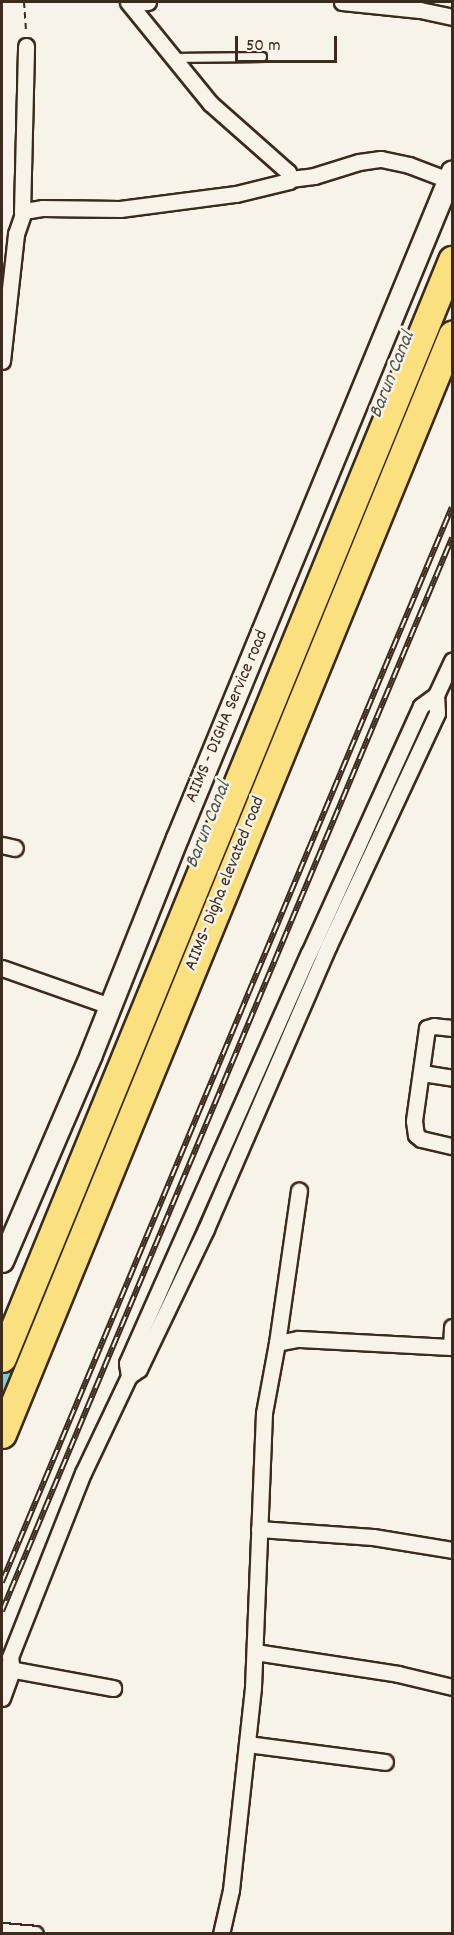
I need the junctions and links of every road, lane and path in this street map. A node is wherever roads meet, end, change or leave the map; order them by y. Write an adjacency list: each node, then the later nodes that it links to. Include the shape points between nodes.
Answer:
1 (24, 2): 7 (path)
2 (129, 2): 3 (street); 9 (street)
3 (148, 2)
4 (342, 2): 5 (street)
5 (372, 3): 6 (street)
6 (453, 17)
7 (26, 46): 12 (street)
8 (262, 57): 9 (lane)
9 (174, 58): 11 (street, via 210,103 288,172)
10 (451, 176): 11 (street, via 381,159); 20 (main road, AIIMS - DIGHA Service road)
11 (290, 179): 12 (street, via 236,194 132,208 31,208)
12 (22, 213): 14 (street)
13 (2, 227): 14 (street)
14 (16, 234): 17 (street)
15 (453, 260): 30 (highway, AIIMS- Digha elevated road)
16 (453, 334): 31 (highway, AIIMS- Digha elevated road)
17 (2, 361)
18 (453, 660): 35 (street, via 436,695 421,706 300,972 128,1363 129,1376 83,1473)
19 (2, 968): 20 (street)
20 (110, 1005): 26 (main road, AIIMS - DIGHA Service road)
21 (453, 1028): 22 (street, via 427,1028)
22 (422, 1073): 23 (street); 24 (street, via 414,1121 416,1135)
23 (453, 1078)
24 (453, 1146)
25 (299, 1191): 28 (street)
26 (2, 1262)
27 (453, 1327): 29 (street)
28 (277, 1343): 29 (street, via 298,1339); 32 (street, via 264,1413)
29 (452, 1347)
30 (2, 1358)
31 (2, 1434)
32 (259, 1529): 33 (street, via 373,1537); 34 (street)
33 (453, 1550)
34 (255, 1652): 36 (street, via 398,1674); 39 (street)
35 (6, 1664): 37 (street); 38 (street)
36 (453, 1687)
37 (113, 1688)
38 (2, 1698)
39 (247, 1744): 40 (street); 43 (street, via 231,1890)
40 (385, 1762)
41 (2, 1931): 42 (street)
42 (35, 1934)
43 (221, 1934)

